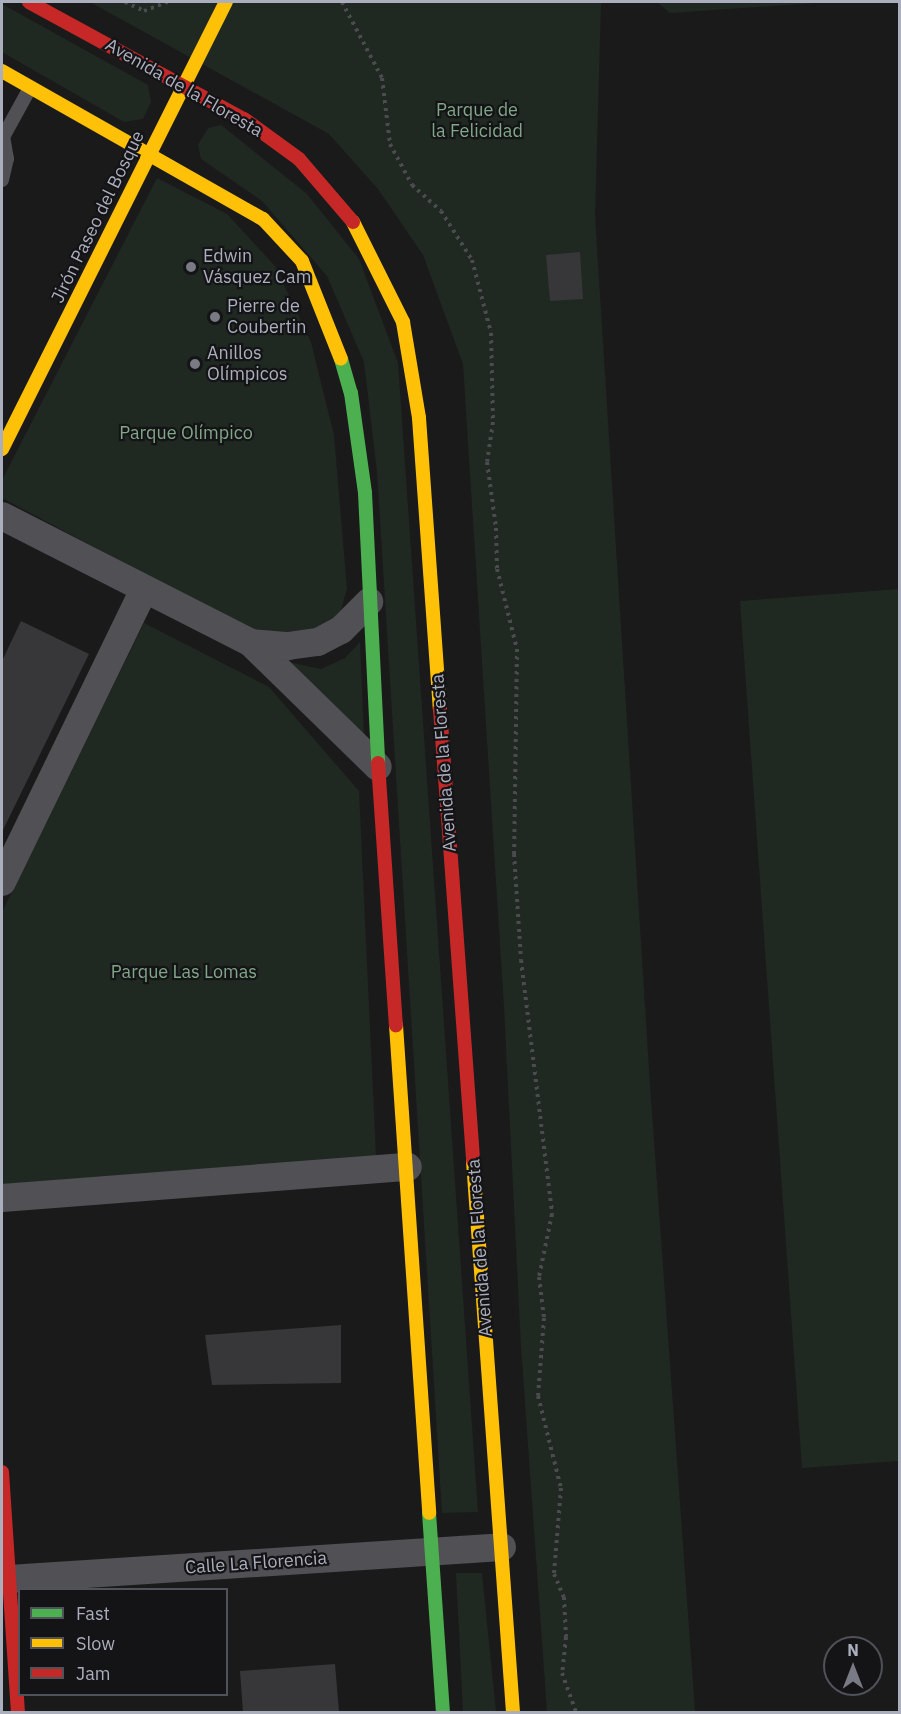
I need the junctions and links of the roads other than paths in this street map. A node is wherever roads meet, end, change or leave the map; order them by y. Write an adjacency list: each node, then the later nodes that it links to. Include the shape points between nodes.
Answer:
1 (29, 2): 4 (main road, Avenida de la Floresta)
2 (226, 2): 4 (main road, Jirón Paseo del Bosque)
3 (2, 71): 5 (main road)
4 (183, 85): 7 (main road, Jirón Paseo del Bosque); 19 (main road, Avenida de la Floresta, via 271,138 299,159 333,196 385,279 408,345 419,418)
5 (30, 87): 6 (lane); 7 (main road)
6 (2, 137): 8 (lane, via 7,159)
7 (148, 157): 9 (main road, Jirón Paseo del Bosque); 12 (main road, via 263,219 302,261 333,332 351,393 365,493)
8 (2, 180)
9 (2, 448)
10 (2, 516): 11 (street)
11 (144, 590): 13 (street); 15 (street)
12 (369, 602): 13 (street, via 341,630 318,642 288,646); 14 (main road)
13 (250, 643): 14 (street)
14 (378, 766): 16 (main road)
15 (2, 882)
16 (408, 1167): 17 (street); 20 (main road)
17 (2, 1198)
18 (2, 1472): 21 (main road)
19 (502, 1546): 20 (street, Calle La Florencia); 24 (main road, Avenida de la Floresta)
20 (433, 1551): 21 (street, Calle La Florencia); 23 (main road)
21 (9, 1579): 22 (main road)
22 (18, 1713)
23 (443, 1713)
24 (513, 1713)

